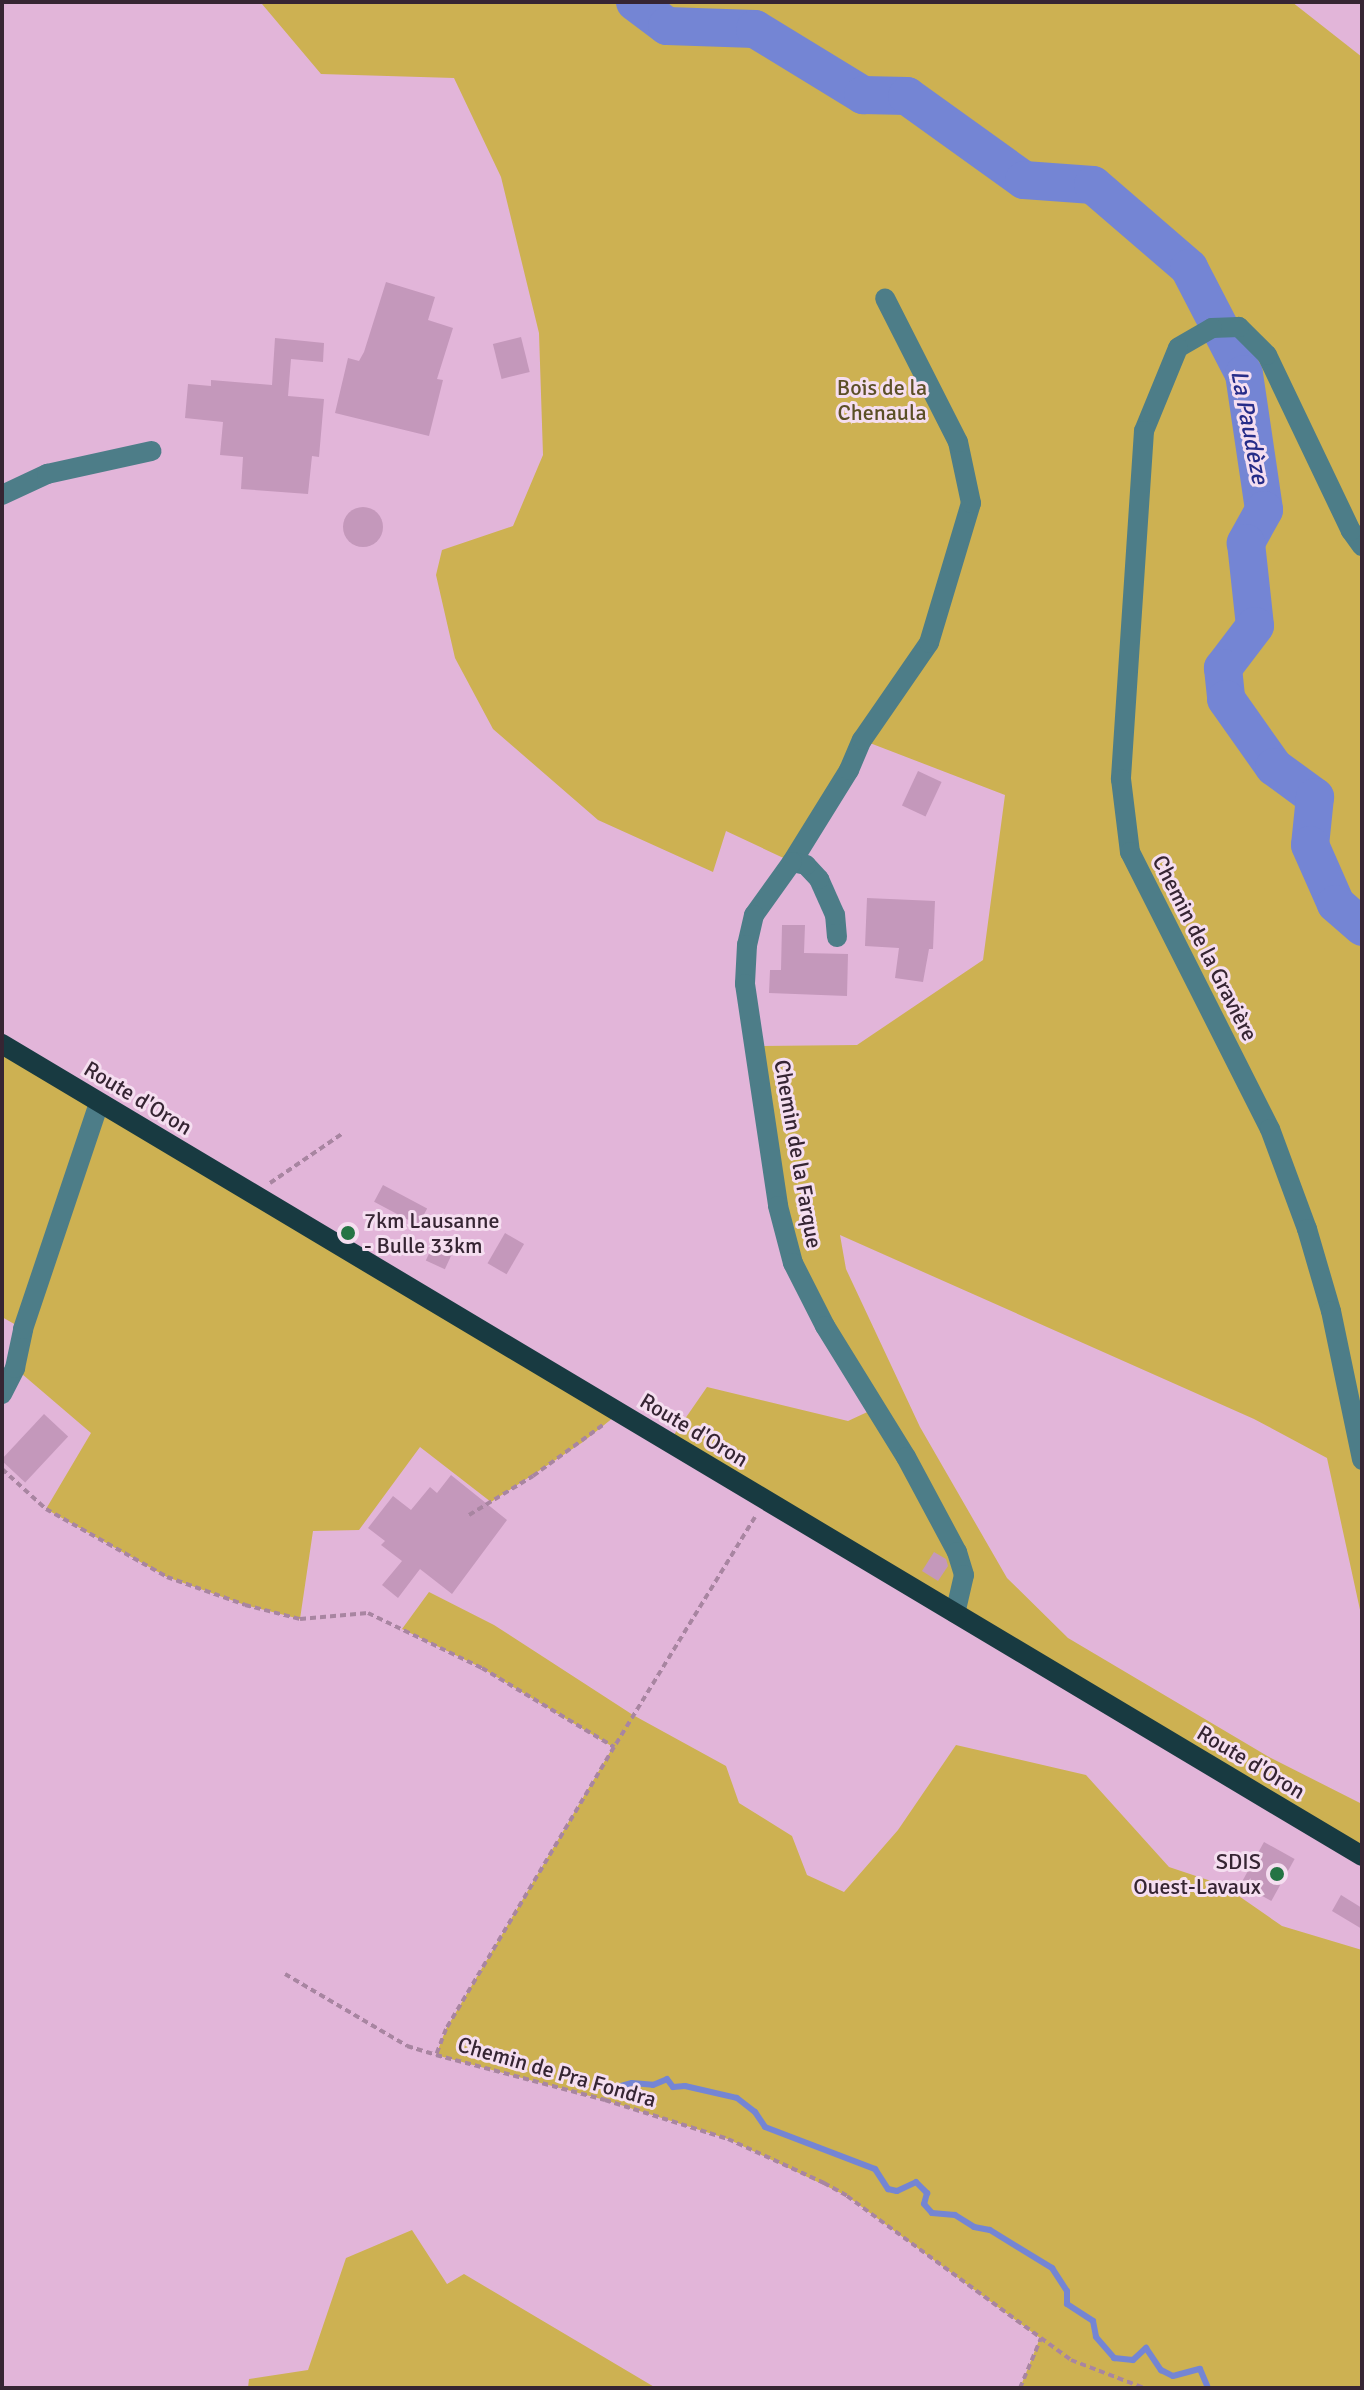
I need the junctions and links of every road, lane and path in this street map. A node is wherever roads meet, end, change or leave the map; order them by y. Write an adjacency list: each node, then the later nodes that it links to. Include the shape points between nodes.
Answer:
1 (885, 298): 5 (street, Chemin de la Farque, via 958,442 971,503 929,643 862,740)
2 (152, 451): 3 (street, via 47,474)
3 (2, 495)
4 (1362, 546): 14 (street, Chemin de la Gravière, via 1267,355 1239,327 1212,328 1178,348 1144,431 1121,779 1130,852 1270,1129 1331,1311)
5 (792, 862): 6 (street, via 806,865 819,879 835,915); 18 (street, Chemin de la Farque, via 754,915 745,984 784,1233 825,1326 957,1552 964,1575)
6 (837, 937)
7 (2, 1044): 8 (main road, Route d'Oron)
8 (99, 1103): 10 (main road, Route d'Oron); 11 (street)
9 (343, 1133): 10 (path)
10 (256, 1195): 13 (main road, Route d'Oron)
11 (10, 1342): 12 (street, via 15,1368)
12 (2, 1394)
13 (619, 1413): 16 (main road, Route d'Oron); 17 (path)
14 (1362, 1460)
15 (2, 1469): 19 (path, via 46,1509 167,1577 300,1619 368,1613 482,1668)
16 (766, 1500): 18 (main road, Route d'Oron); 19 (path, Chemin de Pra Fondra)
17 (469, 1515)
18 (955, 1613): 20 (main road, Route d'Oron)
19 (614, 1747): 22 (path, Chemin de Pra Fondra, via 446,2029)
20 (1362, 1856)
21 (285, 1974): 22 (path, via 407,2046)
22 (436, 2055): 23 (path, Chemin de Pra Fondra, via 728,2139 824,2183)
23 (1041, 2338): 24 (path); 25 (path, Chemin de Pra Fondra, via 1071,2360)
24 (1020, 2388)
25 (1144, 2388)

